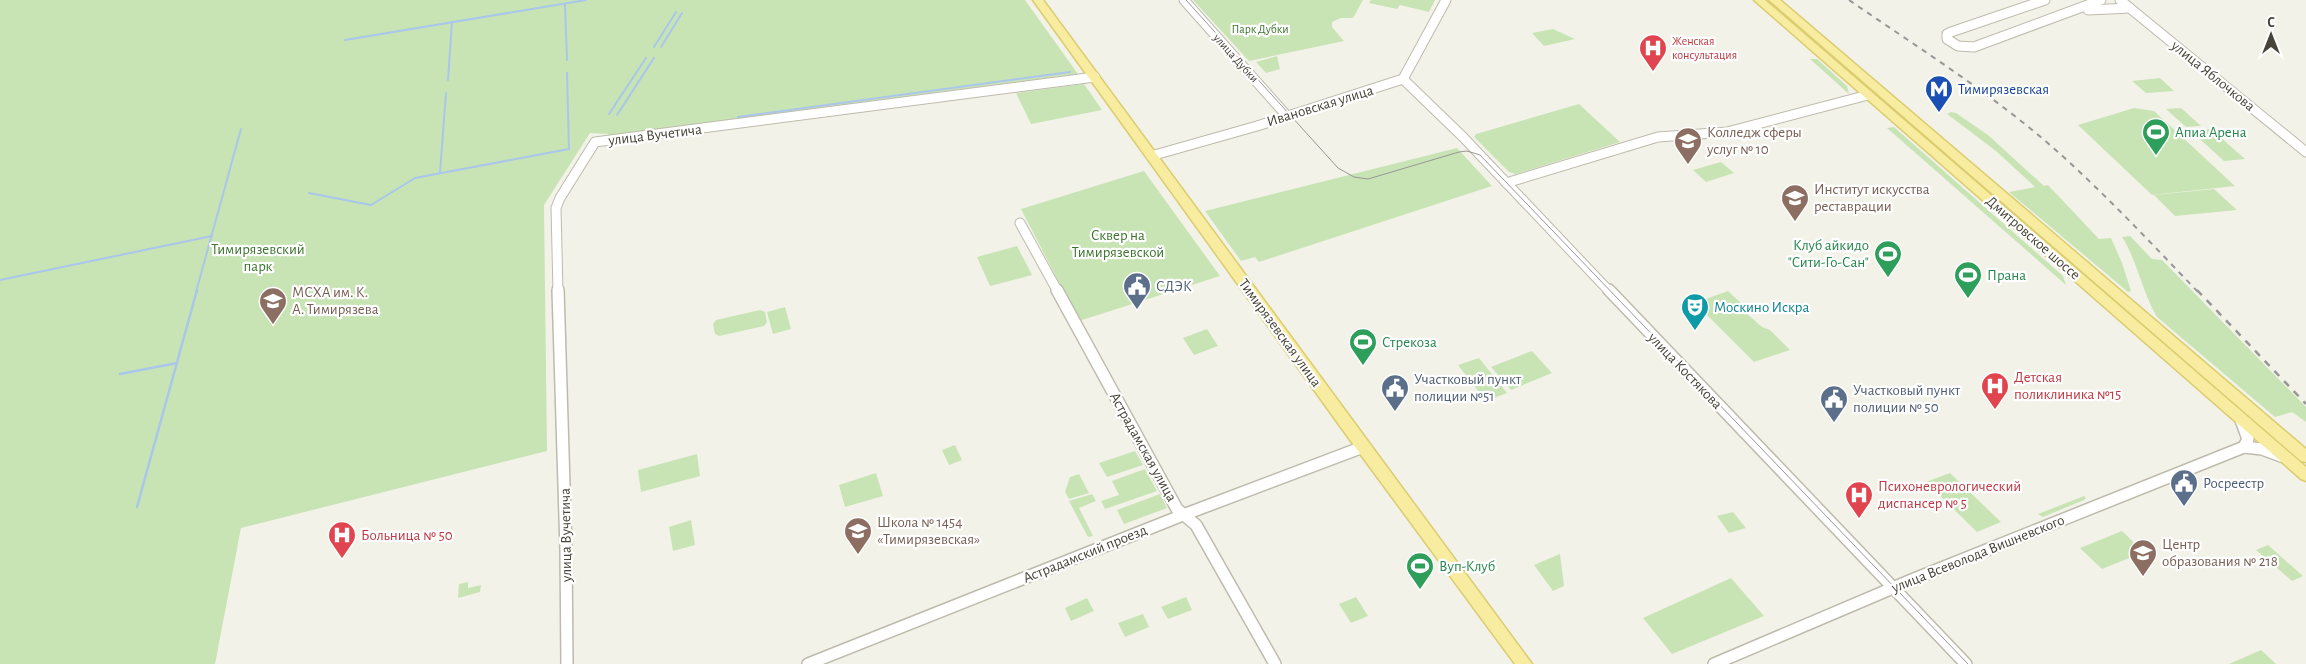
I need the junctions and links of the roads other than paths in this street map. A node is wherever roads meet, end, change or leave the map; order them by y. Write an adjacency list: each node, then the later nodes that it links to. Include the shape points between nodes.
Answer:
1 (1038, 0): 10 (main road, Тимирязевская улица)
2 (1184, 0): 14 (street, улица Дубки)
3 (1446, 0): 12 (street)
4 (1759, 0): 13 (main road, Дмитровское шоссе)
5 (1774, 0): 20 (main road, Дмитровское шоссе)
6 (2045, 0): 9 (street, via 1949,32 1947,38 1958,46 1974,48)
7 (2101, 0): 9 (street)
8 (2125, 3): 9 (street); 15 (street, улица Яблочкова)
9 (2074, 12)
10 (1095, 77): 16 (main road, Тимирязевская улица); 28 (street, улица Вучетича, via 594,142 556,208 566,538)
11 (1388, 77): 12 (street)
12 (1402, 79): 14 (street, Ивановская улица); 17 (street, улица Костякова)
13 (1868, 95): 17 (street, via 1727,132 1658,137); 19 (main road, Дмитровское шоссе)
14 (1288, 116): 16 (street, Ивановская улица)
15 (2306, 152)
16 (1151, 156): 21 (main road, Тимирязевская улица)
17 (1506, 183): 27 (street, улица Костякова)
18 (1020, 223): 26 (street, Астрадамская улица, via 1176,509)
19 (2244, 421): 20 (street, via 2258,431 2268,428); 22 (street, via 2248,439); 24 (main road, Дмитровское шоссе)
20 (2264, 422): 23 (main road, Дмитровское шоссе)
21 (1362, 446): 26 (street, Астрадамский проезд); 31 (main road, Тимирязевская улица)
22 (2244, 447): 24 (street, via 2262,449); 27 (street, улица Всеволода Вишневского)
23 (2306, 457)
24 (2288, 460): 25 (main road, Дмитровское шоссе)
25 (2306, 475)
26 (1183, 514): 29 (street, Астрадамский проезд); 30 (street, Астрадамская улица, via 1196,525)
27 (1893, 588): 32 (street, улица Всеволода Вишневского); 33 (street, улица Костякова)
28 (566, 664)
29 (808, 664)
30 (1275, 664)
31 (1524, 664)
32 (1714, 664)
33 (1966, 664)

